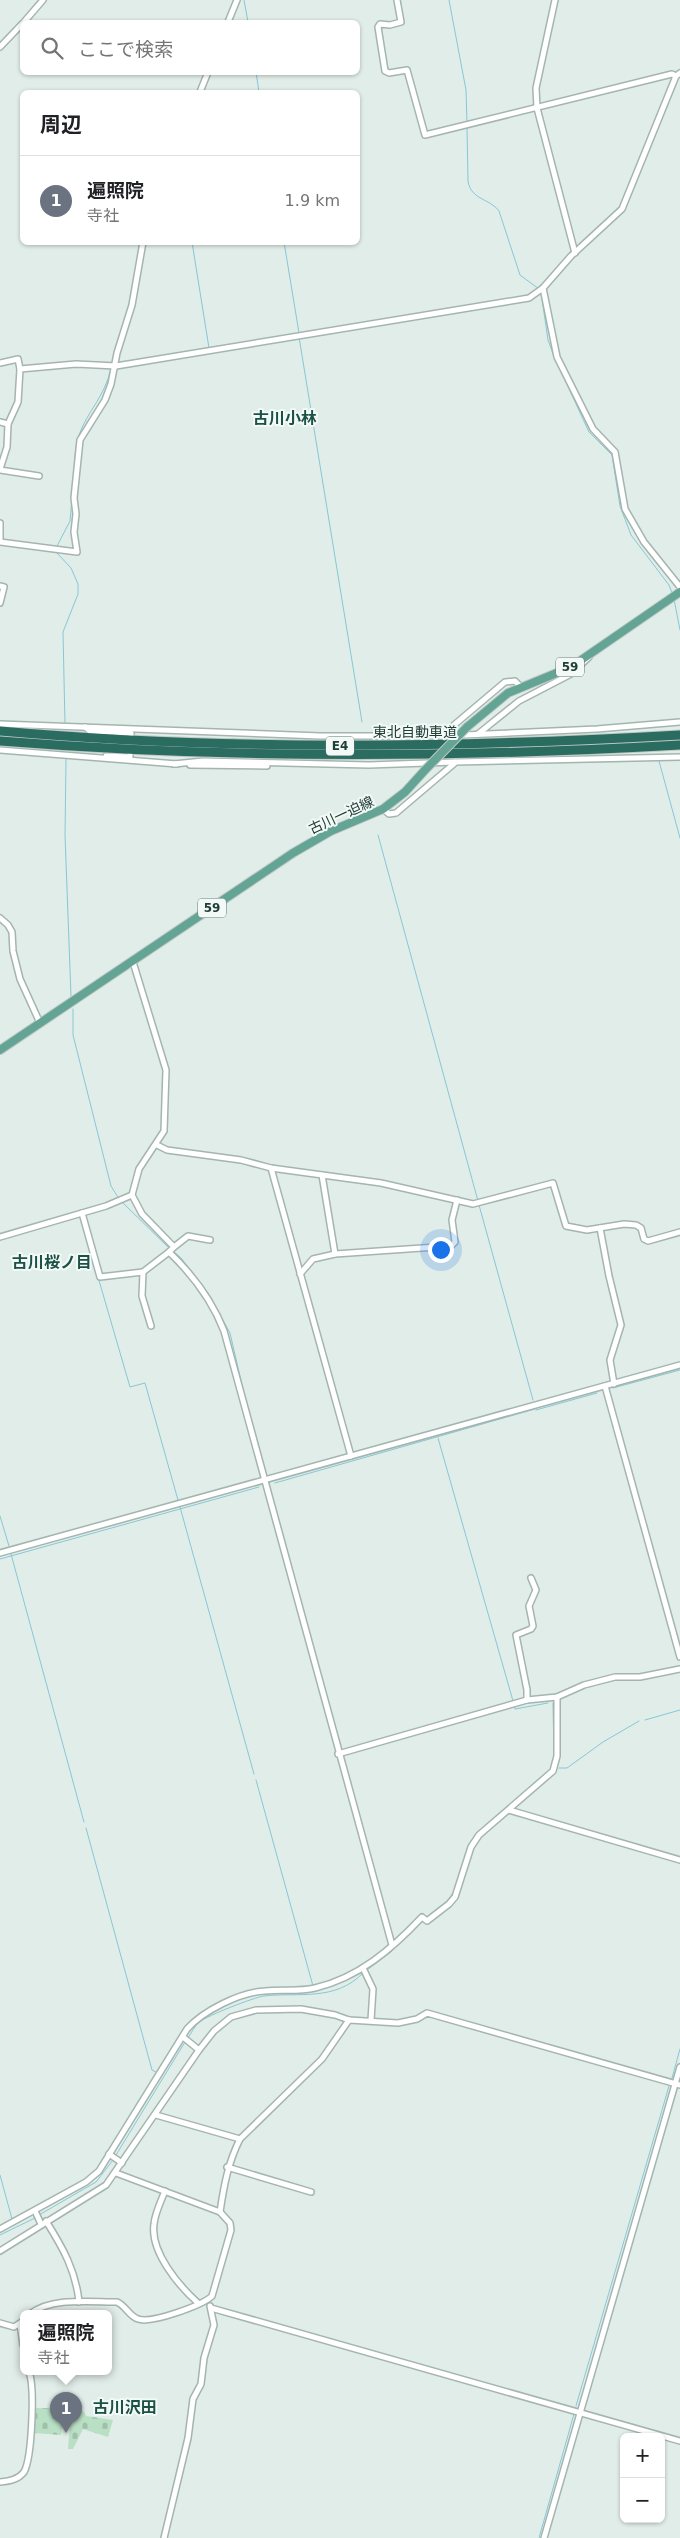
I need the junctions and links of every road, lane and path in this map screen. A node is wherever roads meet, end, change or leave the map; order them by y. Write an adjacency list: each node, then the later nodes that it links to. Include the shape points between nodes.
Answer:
1 (44, 0): 5 (street)
2 (237, 0): 6 (street)
3 (397, 0): 12 (street, via 401,22 380,24 378,27 385,71 407,70 425,135)
4 (555, 0): 12 (street, via 536,88)
5 (26, 20)
6 (229, 20)
7 (20, 26): 8 (street)
8 (0, 47)
9 (678, 74): 12 (street); 14 (street, via 622,209)
10 (207, 75): 11 (street)
11 (201, 90)
12 (537, 108): 14 (street)
13 (142, 245): 17 (street, via 132,305)
14 (575, 253): 15 (street)
15 (540, 290): 17 (street, via 523,300); 26 (street, via 557,357 593,429 615,452 625,509)
16 (0, 363): 18 (street, via 18,359)
17 (113, 366): 18 (street, via 76,364); 24 (street, via 105,400 84,432 78,449 74,498 77,552)
18 (20, 368): 20 (street, via 18,402)
19 (0, 422): 20 (street)
20 (8, 424): 21 (street, via 7,447)
21 (0, 469): 22 (street)
22 (39, 476)
23 (0, 523): 24 (street)
24 (0, 541)
25 (0, 586): 27 (street, via 4,587)
26 (677, 593): 28 (main road, 古川一迫線 / 59)
27 (0, 603)
28 (591, 653): 29 (main road, 古川一迫線 / 59, via 561,672); 37 (street, via 585,663 571,674 519,701)
29 (520, 686): 39 (street, via 515,681 505,682); 49 (main road, 古川一迫線 / 59, bridge, via 498,699 405,792)
30 (680, 722): 37 (street)
31 (0, 724): 32 (street)
32 (84, 727): 34 (street); 36 (street, via 90,731)
33 (0, 731): 38 (highway, 東北自動車道 / E4, via 310,746 460,745)
34 (192, 731): 35 (street); 35 (street, via 198,735 233,737)
35 (274, 734): 39 (street)
36 (131, 735)
37 (478, 735): 39 (street)
38 (680, 735)
39 (440, 736)
40 (0, 742): 41 (highway, 東北自動車道 / E4, via 301,755 424,755)
41 (680, 745)
42 (0, 750): 45 (street)
43 (130, 755): 45 (street)
44 (680, 757): 46 (street)
45 (84, 758): 47 (street)
46 (456, 762): 48 (street); 49 (street, via 396,812 389,814)
47 (174, 764): 48 (street); 48 (street, via 234,760)
48 (280, 764)
49 (383, 809): 51 (main road, 古川一迫線 / 59, via 319,837)
50 (0, 918): 52 (street, via 12,932 20,979)
51 (133, 962): 52 (main road, 古川一迫線 / 59); 54 (street, via 166,1070 164,1131)
52 (40, 1023): 53 (main road, 古川一迫線 / 59)
53 (0, 1050)
54 (157, 1145): 55 (street, via 167,1150 241,1160); 57 (street, via 150,1150 139,1169)
55 (271, 1168): 56 (street); 67 (street)
56 (322, 1175): 58 (street, via 381,1183); 65 (street)
57 (132, 1195): 59 (street, via 120,1202); 64 (street, via 142,1214)
58 (457, 1200): 60 (street, via 478,1204 553,1183 566,1226 584,1230); 65 (street, via 452,1220 455,1242 450,1246)
59 (82, 1213): 62 (street); 66 (street, via 100,1277)
60 (600, 1228): 61 (street, via 636,1225 648,1241); 70 (street, via 621,1325 610,1360)
61 (680, 1232)
62 (0, 1237)
63 (210, 1240): 64 (street, via 188,1236)
64 (172, 1249): 66 (street); 73 (street, via 198,1283 220,1321)
65 (335, 1254): 67 (street, via 313,1259)
66 (143, 1272): 68 (street, via 142,1296)
67 (300, 1274): 72 (street)
68 (151, 1326)
69 (680, 1365): 70 (street)
70 (614, 1384): 71 (street)
71 (605, 1386): 72 (street); 76 (street)
72 (351, 1456): 73 (street)
73 (263, 1480): 74 (street); 80 (street)
74 (0, 1553)
75 (531, 1578): 79 (street, via 536,1590 529,1606 533,1626 531,1630 516,1635)
76 (680, 1657)
77 (680, 1668): 78 (street, via 640,1677 615,1677 584,1685)
78 (557, 1697): 79 (street); 81 (street, via 556,1764 550,1775)
79 (527, 1700): 80 (street)
80 (340, 1754): 83 (street)
81 (509, 1810): 82 (street); 83 (street, via 474,1842 460,1887 449,1904 427,1921 422,1917)
82 (680, 1860)
83 (392, 1945): 84 (street)
84 (363, 1968): 86 (street, via 373,1990); 87 (street, via 313,1989 266,1990 249,1994 204,2014)
85 (349, 2020): 86 (street); 88 (street, via 335,2014 301,2009 241,2013 223,2023); 92 (street, via 322,2059)
86 (371, 2020): 90 (street, via 398,2022 417,2019 427,2013)
87 (183, 2037): 88 (street); 93 (street)
88 (199, 2050): 91 (street)
89 (680, 2067): 90 (street)
90 (678, 2084): 112 (street)
91 (156, 2115): 92 (street); 94 (street)
92 (240, 2139): 95 (street)
93 (109, 2154): 94 (street); 99 (street, via 99,2171 86,2182)
94 (122, 2163): 96 (street)
95 (227, 2167): 98 (street); 100 (street)
96 (116, 2173): 97 (street); 101 (street, via 97,2192)
97 (165, 2191): 100 (street); 106 (street, via 154,2223 158,2249 174,2278)
98 (311, 2192)
99 (35, 2211): 101 (street); 102 (street)
100 (220, 2212): 104 (street, via 231,2230 212,2296)
101 (44, 2223): 103 (street); 105 (street, via 67,2256 75,2277)
102 (0, 2229)
103 (0, 2250)
104 (208, 2300): 106 (street); 107 (street)
105 (78, 2302): 106 (street, via 117,2302 133,2317 145,2321); 108 (street, via 44,2306)
106 (198, 2304)
107 (210, 2308): 112 (street); 115 (street, via 214,2325 212,2335 204,2358 201,2384 193,2399 188,2438)
108 (37, 2310)
109 (0, 2323): 110 (street, via 14,2327)
110 (20, 2323)
111 (30, 2375): 114 (street, via 30,2457 19,2476)
112 (580, 2412): 113 (street); 116 (street)
113 (680, 2441)
114 (0, 2482)
115 (164, 2538)
116 (544, 2538)

